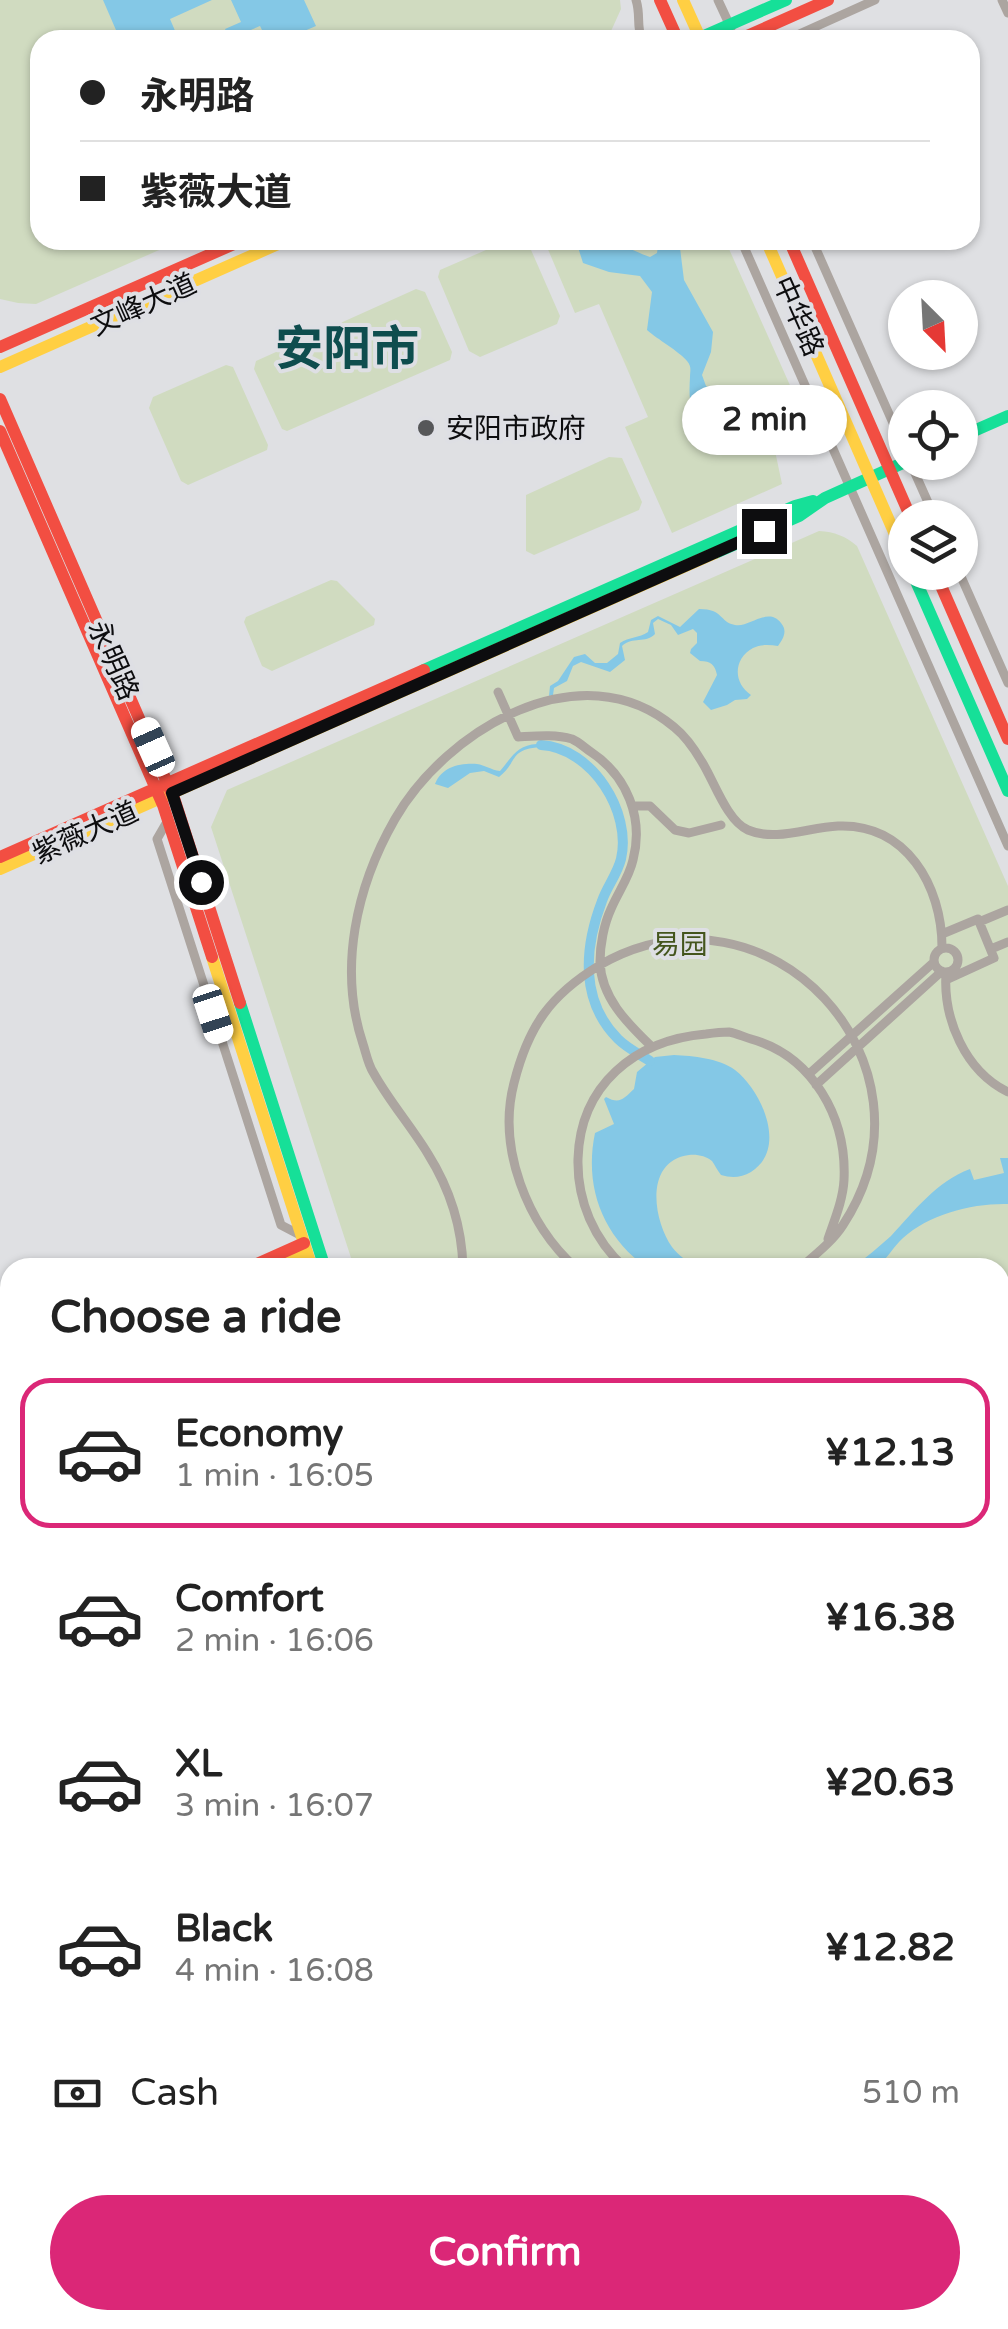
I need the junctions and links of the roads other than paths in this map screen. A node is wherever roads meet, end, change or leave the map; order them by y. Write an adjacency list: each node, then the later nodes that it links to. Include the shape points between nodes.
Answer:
1 (636, 0): 11 (street)
2 (660, 0): 12 (main road)
3 (683, 0): 13 (main road)
4 (718, 0): 10 (street)
5 (786, 0): 10 (main road)
6 (828, 0): 16 (main road)
7 (875, 0): 17 (street)
8 (1002, 0): 9 (street)
9 (1008, 12)
10 (730, 25): 14 (main road); 15 (street)
11 (638, 30)
12 (674, 30)
13 (695, 30)
14 (719, 30)
15 (732, 30)
16 (760, 30)
17 (808, 30)
18 (220, 250): 24 (main road, 文峰大道)
19 (264, 250): 25 (main road, 文峰大道)
20 (745, 250): 34 (street)
21 (770, 250): 33 (main road, 中华路)
22 (793, 250): 31 (main road, 中华路)
23 (816, 250): 27 (street)
24 (0, 347)
25 (0, 367)
26 (0, 400): 43 (main road, 永明路)
27 (888, 412)
28 (1008, 416): 29 (main road)
29 (978, 429)
30 (0, 431): 43 (main road, 永明路)
31 (888, 467)
32 (888, 469): 33 (main road, 紫薇大道)
33 (870, 478): 34 (main road, 紫薇大道); 35 (main road, 中华路)
34 (850, 487): 43 (main road, 紫薇大道); 47 (street)
35 (888, 519)
36 (920, 590): 44 (main road)
37 (943, 590): 42 (main road)
38 (967, 590): 39 (street)
39 (1008, 683)
40 (498, 692): 41 (street)
41 (508, 714): 45 (street, via 518,737 574,740 602,759); 52 (street, via 597,694 652,712 676,728 701,759 728,811 746,830 868,827 892,839 928,882); 71 (street, via 445,758 394,820 358,911 351,956 355,1019 372,1070 453,1202)
42 (1008, 739)
43 (164, 791): 48 (main road, 紫薇大道); 49 (main road, 紫薇大道); 66 (main road, 永明路); 70 (main road, 永明路)
44 (1008, 791)
45 (632, 806): 46 (street, via 650,806 675,830); 57 (street, via 634,858 611,908)
46 (721, 826)
47 (1008, 846)
48 (0, 858)
49 (0, 869)
50 (1008, 910): 51 (street)
51 (979, 922): 52 (street); 55 (street)
52 (942, 934): 54 (street)
53 (1008, 942): 55 (street)
54 (942, 948): 56 (street); 58 (street, via 951,948 959,962)
55 (991, 949): 58 (street, via 994,958)
56 (934, 962): 58 (street); 59 (street)
57 (600, 966): 59 (street, via 652,944 728,942 788,966); 61 (street, via 610,998); 72 (street, via 566,987 530,1033 508,1120 530,1207)
58 (945, 974): 60 (street); 64 (street, via 951,1019 968,1059)
59 (852, 1036): 60 (street); 62 (street)
60 (857, 1048): 63 (street); 65 (street, via 875,1111 874,1144 855,1204)
61 (642, 1052): 62 (street, via 680,1036 729,1032 770,1044); 73 (street, via 588,1107 578,1143 585,1212)
62 (809, 1074): 63 (street)
63 (816, 1084): 65 (street, via 840,1133 844,1182)
64 (1008, 1092)
65 (827, 1242): 74 (street)
66 (304, 1244): 67 (main road); 68 (main road); 69 (main road, 永明路)
67 (271, 1258)
68 (285, 1258)
69 (309, 1258)
70 (322, 1258)
71 (464, 1258)
72 (565, 1258)
73 (614, 1258)
74 (810, 1258)

